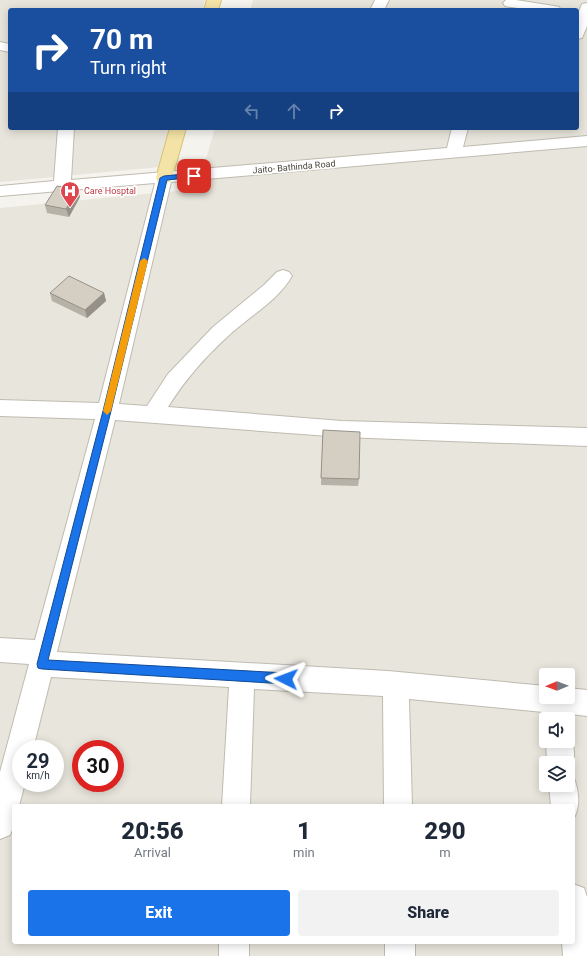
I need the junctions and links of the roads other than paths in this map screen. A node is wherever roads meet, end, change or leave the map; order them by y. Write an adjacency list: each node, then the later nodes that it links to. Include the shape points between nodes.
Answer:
1 (510, 3): 2 (street)
2 (541, 8)
3 (584, 13): 4 (street)
4 (579, 29)
5 (66, 130): 11 (street)
6 (177, 130): 10 (main road)
7 (460, 130): 9 (street)
8 (587, 141): 9 (street, Jaito- Bathinda Road)
9 (454, 152): 10 (street, Jaito- Bathinda Road)
10 (164, 178): 11 (street, Jaito- Bathinda Road); 15 (street)
11 (62, 186): 12 (street, Jaito- Bathinda Road)
12 (0, 191)
13 (284, 276): 16 (street, via 220,332 175,379)
14 (0, 408): 15 (street)
15 (107, 411): 16 (street); 19 (street)
16 (152, 415): 17 (street, via 342,429)
17 (587, 437)
18 (0, 650): 19 (street)
19 (43, 659): 20 (street); 28 (street)
20 (242, 676): 21 (street); 25 (street)
21 (395, 685): 23 (street); 26 (street)
22 (587, 704): 23 (street)
23 (556, 710)
24 (564, 792): 27 (street)
25 (236, 804)
26 (398, 804)
27 (565, 804)
28 (0, 825)
29 (575, 922): 34 (street)
30 (234, 944): 32 (street)
31 (400, 944): 33 (street)
32 (234, 956)
33 (400, 956)
34 (578, 956)

